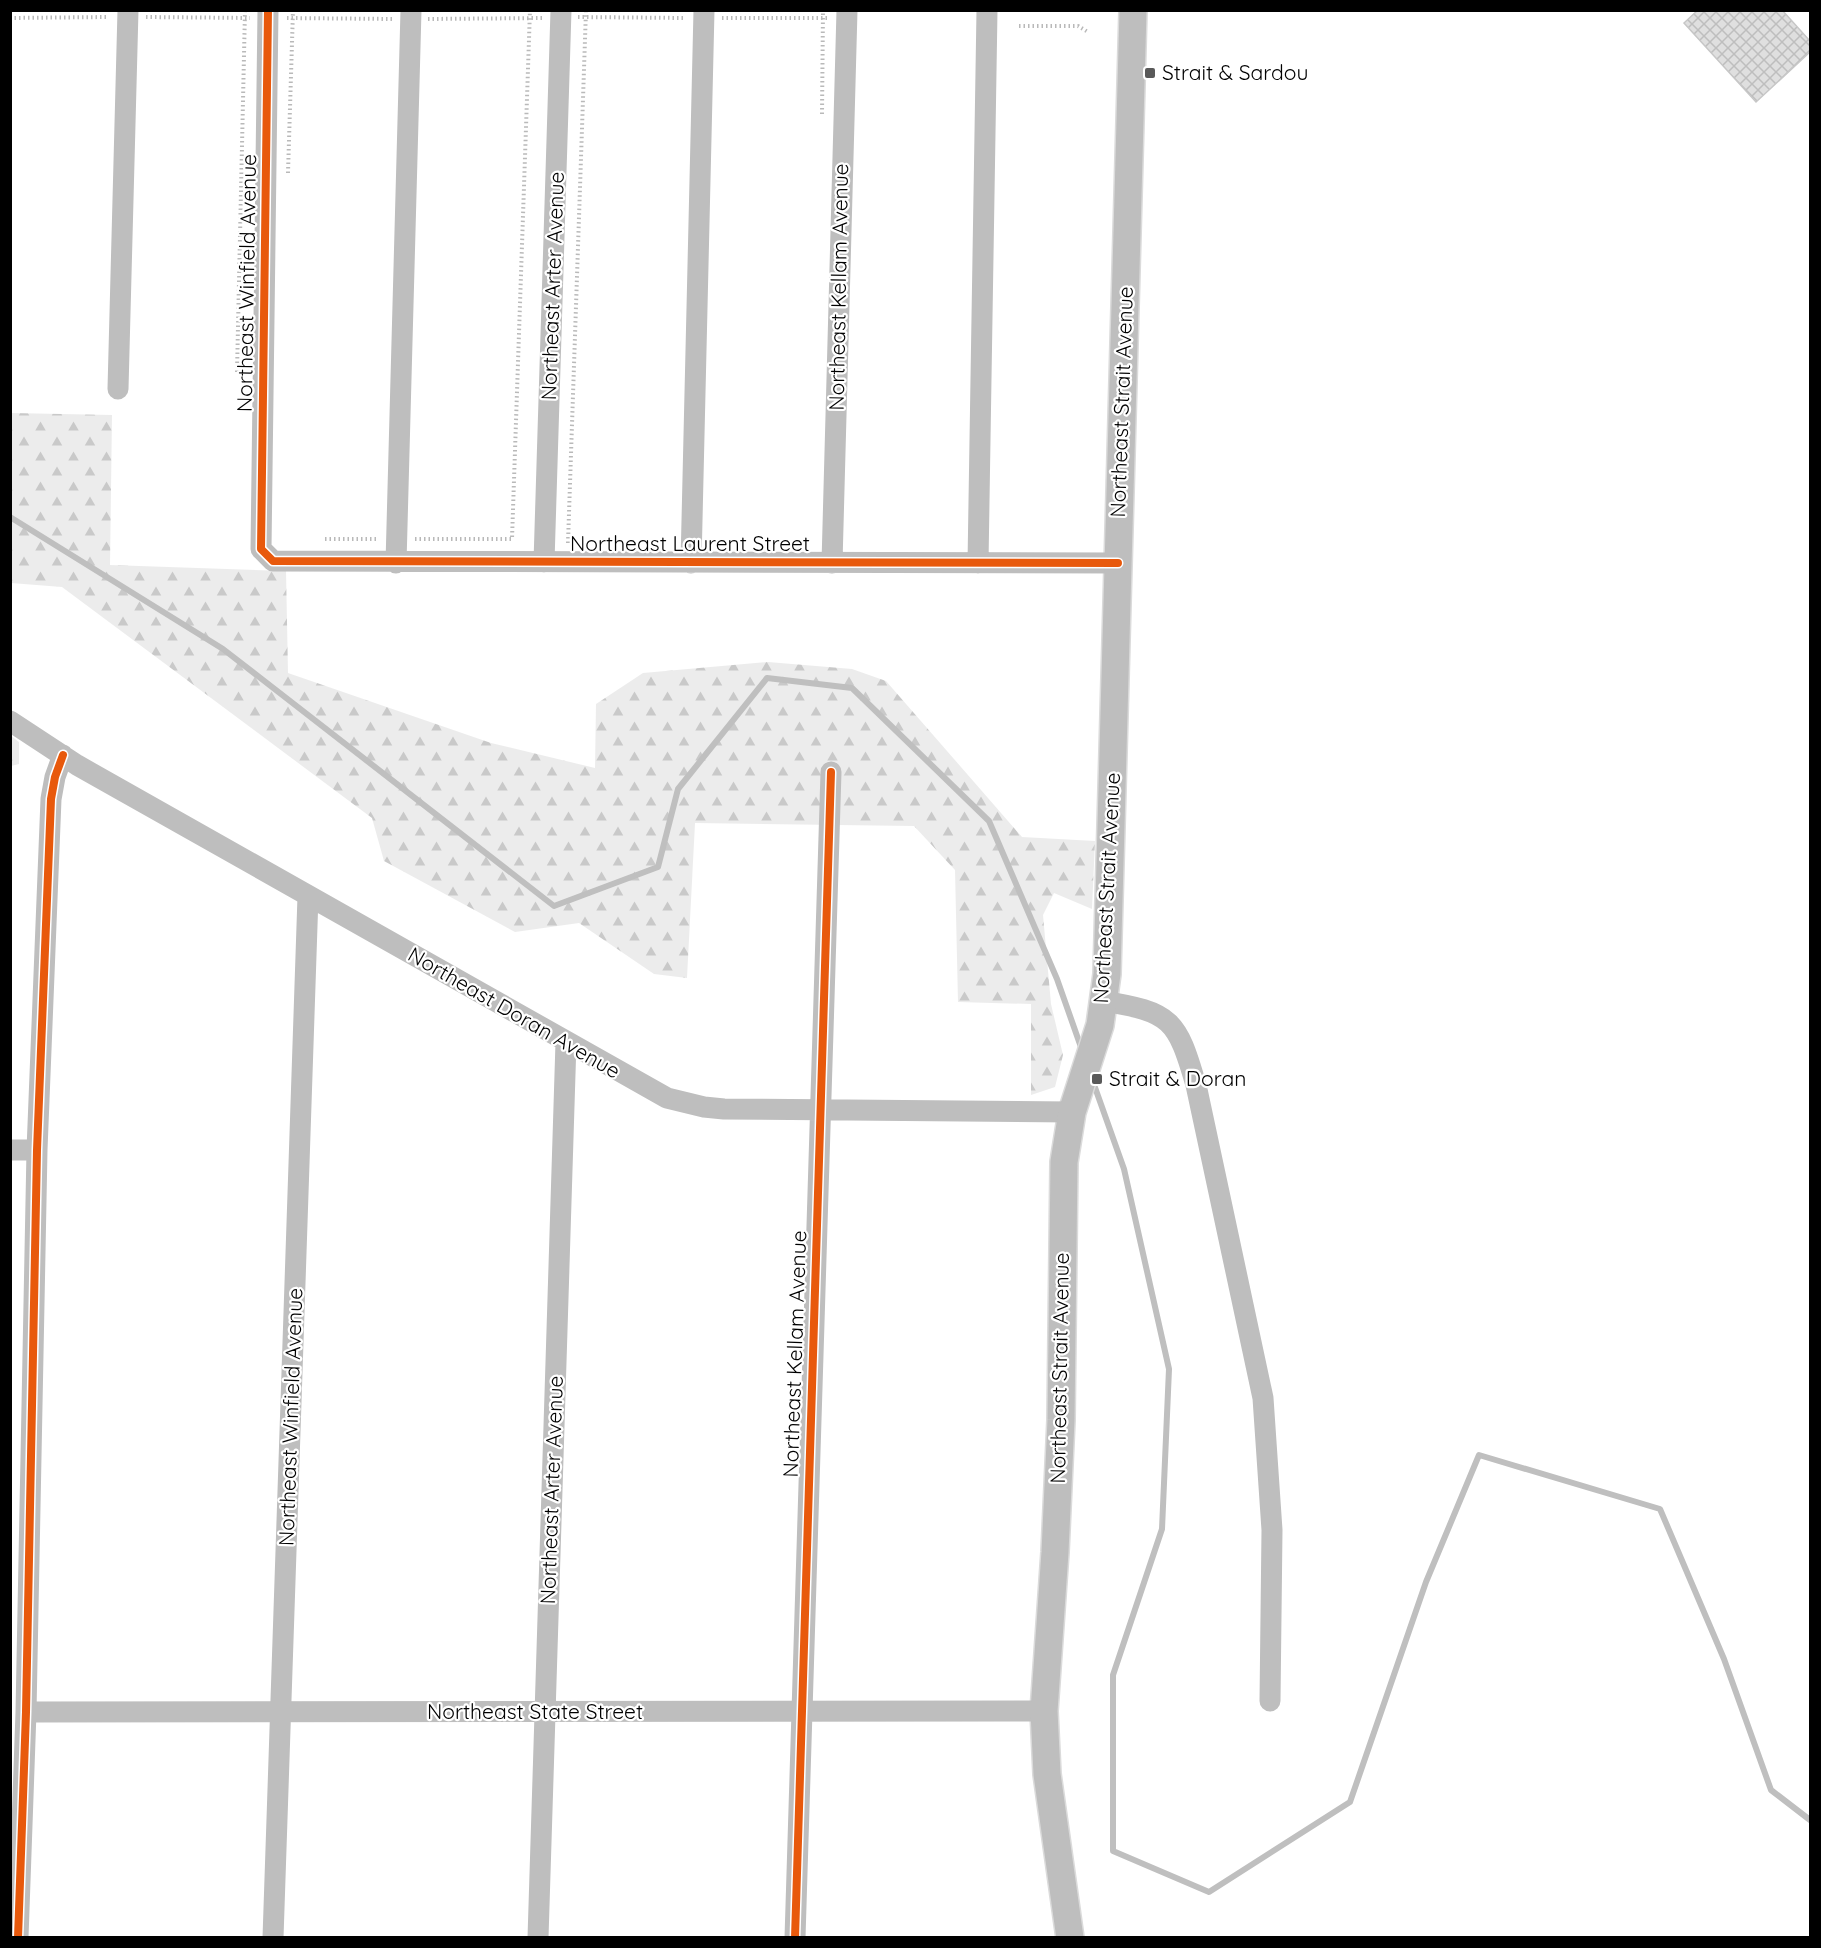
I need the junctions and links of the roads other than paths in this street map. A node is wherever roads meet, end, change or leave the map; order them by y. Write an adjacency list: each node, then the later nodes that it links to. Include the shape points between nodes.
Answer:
1 (987, 10): 15 (street)
2 (1133, 10): 16 (main road, Northeast Strait Avenue)
3 (128, 14): 9 (street)
4 (268, 14): 10 (street, Northeast Winfield Avenue, via 261,549)
5 (561, 14): 11 (street, Northeast Arter Avenue)
6 (704, 14): 12 (street)
7 (847, 14): 13 (street, Northeast Kellam Avenue)
8 (411, 15): 14 (street)
9 (118, 389)
10 (264, 555): 14 (street, Northeast Laurent Street, via 278,562)
11 (544, 562): 12 (street, Northeast Laurent Street); 14 (street, Northeast Laurent Street)
12 (691, 562): 13 (street, Northeast Laurent Street)
13 (832, 562): 15 (street, Northeast Laurent Street)
14 (396, 563)
15 (978, 563): 16 (street, Northeast Laurent Street)
16 (1118, 563): 21 (main road, Northeast Strait Avenue, via 1107,974)
17 (10, 721): 18 (street, Northeast Doran Avenue)
18 (63, 755): 20 (street, Northeast Doran Avenue); 26 (street, via 51,800)
19 (831, 771): 23 (street, Northeast Kellam Avenue)
20 (308, 896): 22 (street, Northeast Doran Avenue); 31 (street, Northeast Winfield Avenue)
21 (1103, 1000): 24 (main road, Northeast Strait Avenue, via 1087,1070); 28 (street, via 1136,1006 1164,1017 1184,1043 1196,1085 1263,1398 1272,1530)
22 (566, 1042): 23 (street, Northeast Doran Avenue, via 651,1091 685,1103 723,1109); 32 (street, Northeast Arter Avenue)
23 (820, 1110): 24 (street, Northeast Doran Avenue); 33 (street, Northeast Kellam Avenue)
24 (1072, 1112): 29 (main road, Northeast Strait Avenue, via 1065,1162 1061,1420)
25 (10, 1150): 26 (street)
26 (37, 1150): 27 (street)
27 (20, 1408): 30 (street)
28 (1270, 1701)
29 (1044, 1711): 33 (street, Northeast State Street); 38 (main road, Northeast Strait Avenue, via 1047,1774)
30 (26, 1712): 31 (street, Northeast State Street); 34 (street)
31 (281, 1712): 32 (street, Northeast State Street); 35 (street, Northeast Winfield Avenue)
32 (545, 1712): 33 (street, Northeast State Street); 36 (street, Northeast Arter Avenue)
33 (802, 1712): 37 (street, Northeast Kellam Avenue)
34 (18, 1938)
35 (273, 1938)
36 (538, 1938)
37 (795, 1938)
38 (1070, 1938)

